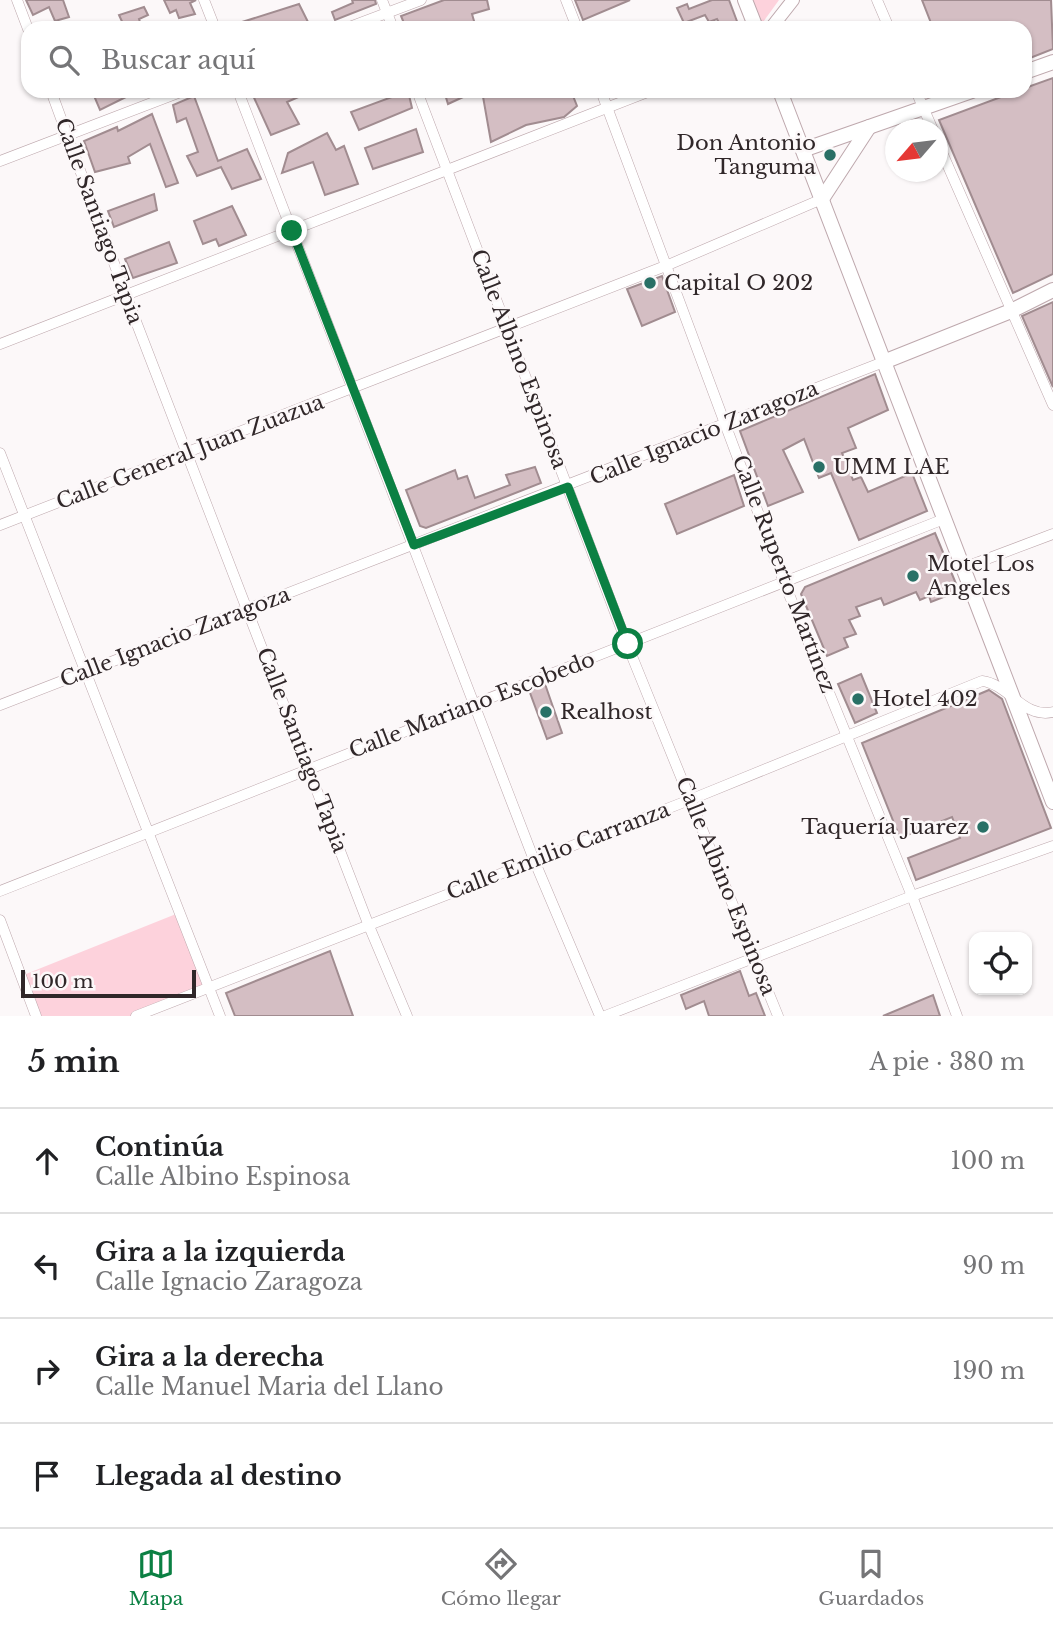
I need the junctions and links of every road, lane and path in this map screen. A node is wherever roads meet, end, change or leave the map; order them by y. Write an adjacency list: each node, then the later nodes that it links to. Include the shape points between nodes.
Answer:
1 (17, 0): 10 (street)
2 (204, 0): 11 (street)
3 (382, 0): 9 (street)
4 (421, 0): 9 (street)
5 (566, 0): 14 (street)
6 (745, 0): 15 (main road)
7 (793, 0): 16 (street)
8 (877, 0): 17 (street)
9 (387, 13): 12 (street); 13 (street)
10 (25, 21)
11 (212, 21)
12 (366, 21)
13 (390, 21)
14 (574, 21)
15 (753, 21)
16 (776, 21)
17 (886, 21)
18 (1053, 62): 19 (main road)
19 (1032, 70)
20 (54, 98): 33 (street, Calle Santiago Tapia)
21 (165, 98): 33 (street)
22 (241, 98): 39 (street)
23 (420, 98): 37 (street, Calle Albino Espinosa)
24 (604, 98): 30 (street, Calle Ruperto Martínez)
25 (634, 98): 30 (street)
26 (783, 98): 34 (main road)
27 (919, 98): 29 (street)
28 (952, 98): 29 (main road)
29 (923, 108): 31 (street); 32 (main road)
30 (608, 109): 37 (street); 40 (street, Calle Ruperto Martínez)
31 (928, 119)
32 (869, 127): 34 (main road); 38 (main road)
33 (67, 135): 35 (street); 42 (street, Calle Santiago Tapia)
34 (803, 150): 38 (main road)
35 (0, 161)
36 (948, 166): 43 (street)
37 (447, 170): 39 (street); 44 (street, Calle Albino Espinosa)
38 (822, 199): 40 (street, Calle General Juan Zuazua); 46 (main road)
39 (292, 231): 42 (street); 47 (street)
40 (668, 265): 44 (street, Calle General Juan Zuazua); 49 (street, Calle Ruperto Martínez)
41 (1053, 290): 43 (main road, Calle Ignacio Zaragoza)
42 (125, 293): 45 (street); 51 (street, Calle Santiago Tapia)
43 (1011, 310): 46 (main road, Calle Ignacio Zaragoza); 48 (street)
44 (506, 326): 47 (street, Calle General Juan Zuazua); 52 (street, Calle Albino Espinosa)
45 (0, 344)
46 (886, 361): 49 (street, Calle Ignacio Zaragoza); 54 (main road)
47 (353, 388): 51 (street, Calle General Juan Zuazua); 57 (street)
48 (1053, 405)
49 (726, 425): 52 (street, Calle Ignacio Zaragoza); 59 (street, Calle Ruperto Martínez)
50 (0, 453): 53 (street)
51 (187, 453): 53 (street, Calle General Juan Zuazua); 60 (street, Calle Santiago Tapia)
52 (568, 487): 57 (street, Calle Ignacio Zaragoza); 61 (street, Calle Albino Espinosa)
53 (24, 515): 55 (street, Calle General Juan Zuazua); 62 (street)
54 (944, 519): 58 (main road); 59 (street, Calle Mariano Escobedo)
55 (0, 525)
56 (1053, 534): 58 (street)
57 (414, 545): 60 (street, Calle Ignacio Zaragoza); 64 (street)
58 (963, 568): 63 (main road)
59 (784, 582): 61 (street, Calle Mariano Escobedo); 67 (street, Calle Ruperto Martínez)
60 (247, 607): 62 (street, Calle Ignacio Zaragoza); 68 (street, Calle Santiago Tapia)
61 (627, 644): 64 (street, Calle Mariano Escobedo); 69 (street, Calle Albino Espinosa)
62 (86, 673): 65 (street, Calle Ignacio Zaragoza); 71 (street)
63 (1014, 700): 66 (street, Calle Emilio Carranza, via 1039,713); 67 (street, Calle Emilio Carranza, via 1000,686 982,681); 70 (main road)
64 (474, 704): 68 (street, Calle Mariano Escobedo); 73 (street)
65 (0, 705)
66 (1053, 712)
67 (847, 736): 69 (street, Calle Emilio Carranza); 75 (street, Calle Ruperto Martínez)
68 (309, 768): 71 (street, Calle Mariano Escobedo); 77 (street, Calle Santiago Tapia)
69 (692, 799): 73 (street, Calle Emilio Carranza); 78 (street, Calle Albino Espinosa)
70 (1053, 802)
71 (148, 831): 74 (street, Calle Mariano Escobedo); 79 (street)
72 (1053, 846): 75 (street)
73 (534, 860): 77 (street, Calle Emilio Carranza); 84 (street)
74 (0, 891)
75 (912, 896): 78 (street); 86 (street, Calle Ruperto Martínez)
76 (0, 920): 80 (street)
77 (369, 926): 79 (street, Calle Emilio Carranza); 83 (street, Calle Santiago Tapia)
78 (756, 957): 84 (street); 85 (street, Calle Albino Espinosa)
79 (209, 988): 81 (street, Calle Emilio Carranza); 82 (street)
80 (36, 1016)
81 (136, 1016)
82 (220, 1016)
83 (407, 1016)
84 (603, 1016)
85 (778, 1016)
86 (957, 1016)

